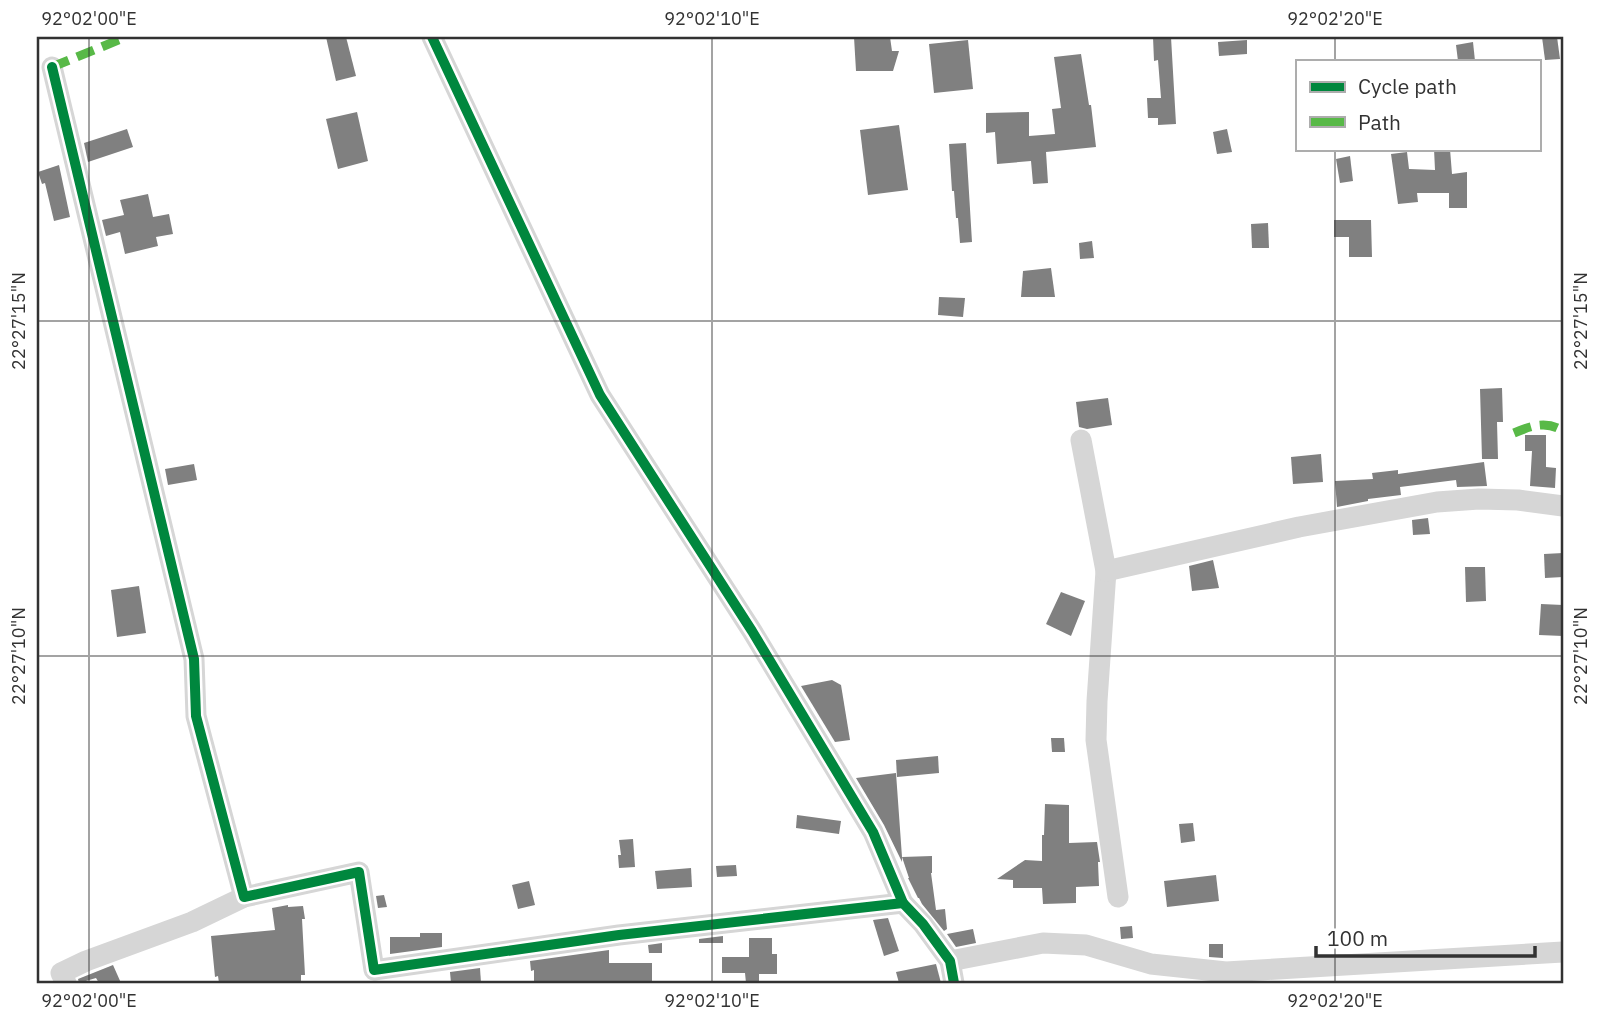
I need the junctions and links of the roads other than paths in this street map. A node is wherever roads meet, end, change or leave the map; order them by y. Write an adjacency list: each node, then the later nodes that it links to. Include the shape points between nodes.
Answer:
1 (432, 37): 8 (street, via 600,395 752,631 873,832)
2 (52, 67): 6 (street, via 194,659 196,716)
3 (1081, 440): 5 (street)
4 (1563, 506): 5 (street, via 1479,499 1437,502 1299,527)
5 (1106, 571): 7 (street, via 1096,740)
6 (244, 897): 8 (street, via 359,872 374,970 619,935); 11 (street, via 61,973)
7 (1118, 897)
8 (903, 904): 10 (street)
9 (1563, 952): 10 (street, via 1226,972 1151,964 1086,945 1043,943)
10 (950, 961): 12 (street)
11 (66, 983)
12 (954, 983)

